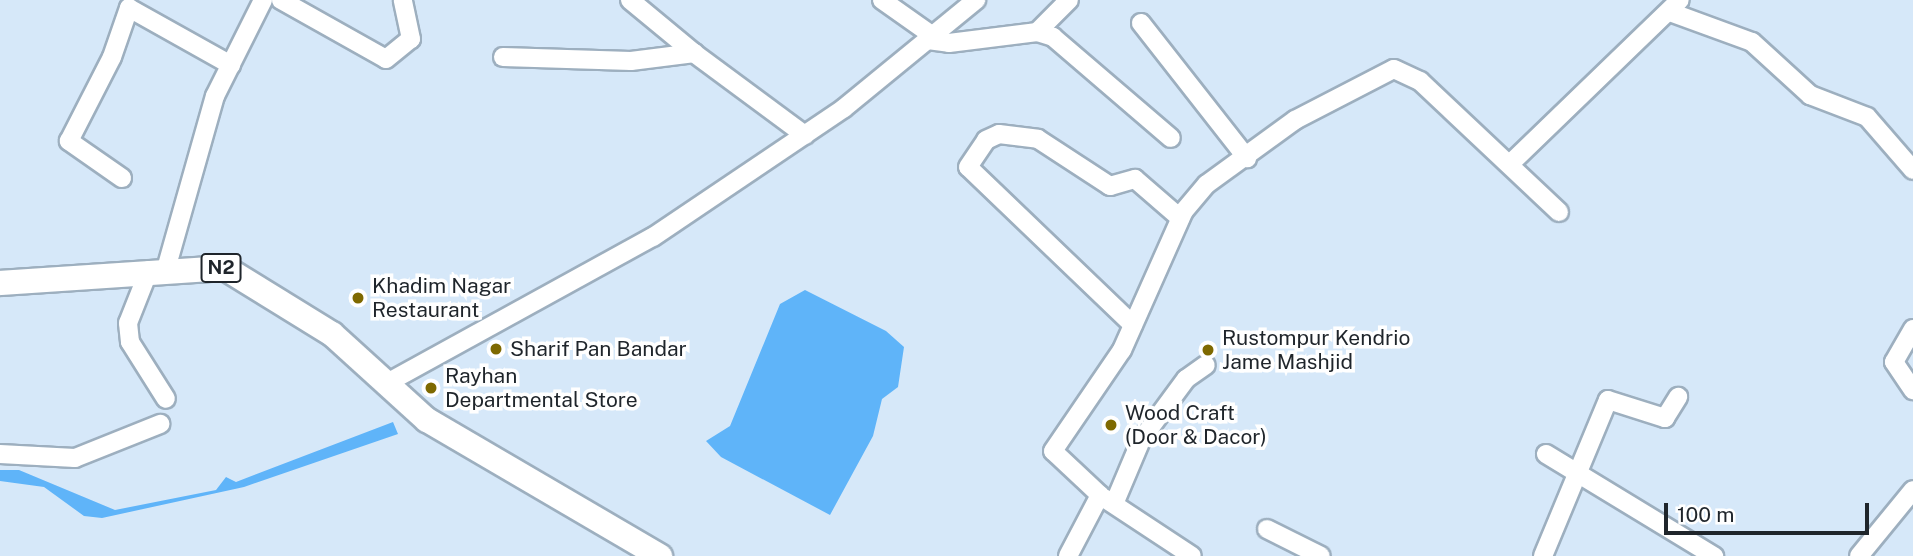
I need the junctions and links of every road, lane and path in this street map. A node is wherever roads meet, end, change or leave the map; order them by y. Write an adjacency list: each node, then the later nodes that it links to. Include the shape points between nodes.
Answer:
1 (263, 0): 14 (street)
2 (281, 0): 3 (street, via 386,59 411,39)
3 (403, 0)
4 (630, 0): 12 (street)
5 (882, 0): 11 (street)
6 (976, 0): 11 (street)
7 (1069, 0): 10 (street)
8 (1675, 6): 18 (street); 19 (street, via 1752,42 1810,95 1867,117)
9 (1141, 23): 17 (street)
10 (1037, 32): 11 (street, via 949,43); 16 (street, via 1053,37)
11 (931, 38): 15 (street)
12 (694, 53): 13 (street, via 656,61); 15 (street)
13 (503, 57)
14 (231, 65): 20 (street, via 129,8 112,57 69,141); 23 (street, via 215,96)
15 (805, 135): 28 (street, via 653,237)
16 (1171, 138)
17 (1247, 158): 18 (street, via 1295,120 1394,69 1420,81); 22 (street, via 1207,184)
18 (1512, 162): 21 (street)
19 (1913, 170)
20 (122, 178)
21 (1559, 212)
22 (1180, 218): 25 (street); 25 (street, via 1135,179 1110,186 1038,139 999,134 986,140 968,167)
23 (157, 270): 24 (highway, N2); 28 (highway, N2, via 225,268 332,334); 31 (street, via 128,323 130,342)
24 (0, 283)
25 (1133, 326): 37 (street, via 1053,451)
26 (1913, 329): 29 (street, via 1894,362)
27 (1206, 365): 37 (street, via 1186,379 1141,440)
28 (394, 389): 39 (highway, N2, via 428,419)
29 (1913, 390)
30 (1678, 397): 35 (street, via 1665,418 1608,400)
31 (166, 399)
32 (160, 424): 33 (street, via 75,458)
33 (0, 454)
34 (1546, 454): 35 (street)
35 (1578, 474): 43 (street); 44 (street)
36 (1913, 491): 45 (street)
37 (1107, 500): 40 (street); 41 (street)
38 (1266, 529): 42 (street)
39 (660, 556)
40 (1068, 556)
41 (1192, 556)
42 (1321, 556)
43 (1543, 556)
44 (1714, 556)
45 (1859, 556)

